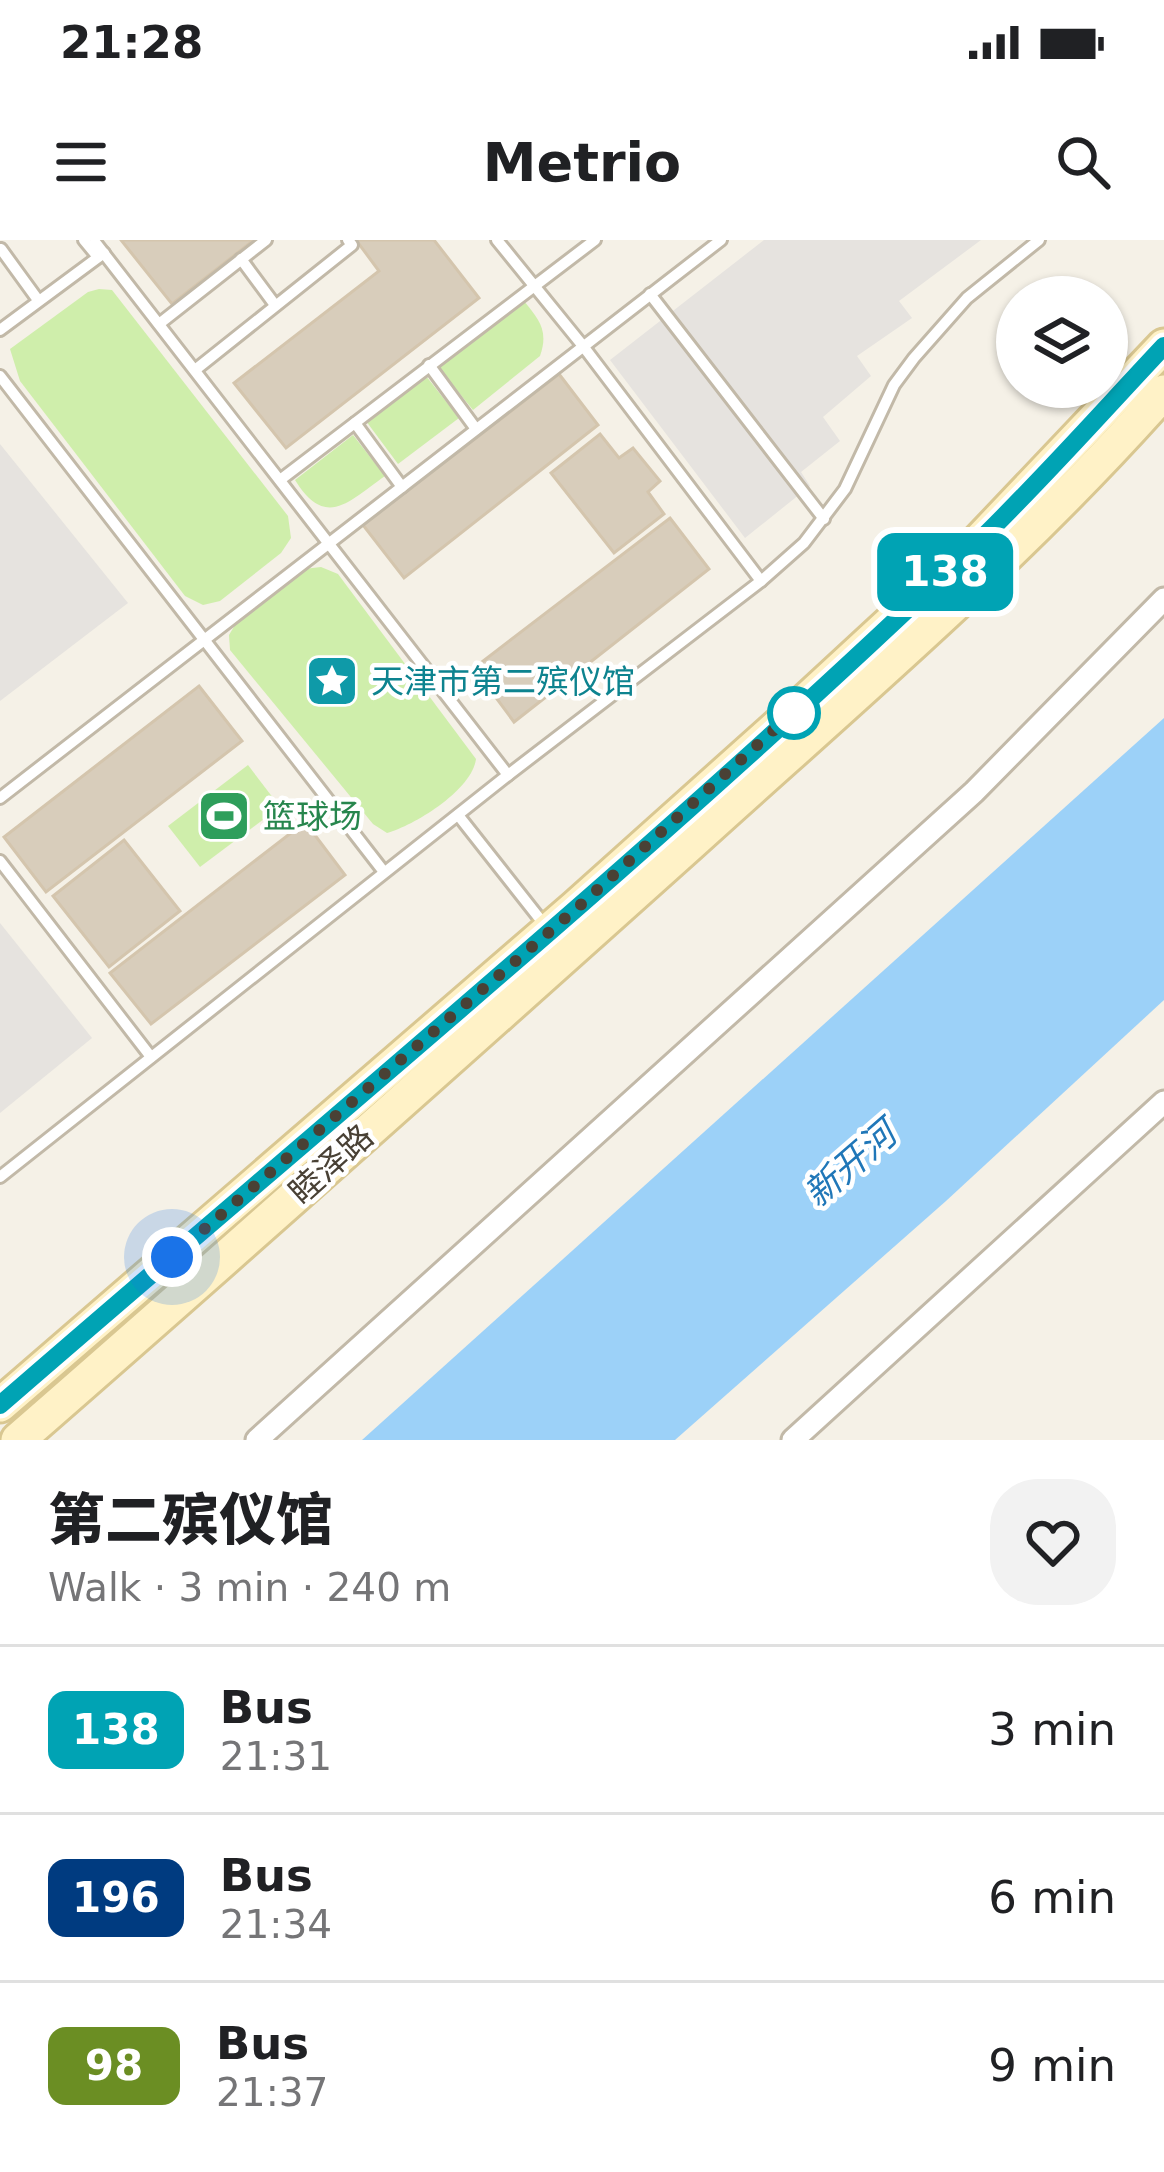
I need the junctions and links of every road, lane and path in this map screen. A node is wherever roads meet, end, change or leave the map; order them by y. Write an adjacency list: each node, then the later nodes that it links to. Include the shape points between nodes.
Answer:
1 (13, 240): 9 (lane)
2 (266, 240): 11 (lane)
3 (348, 240): 15 (lane, via 352,245)
4 (496, 240): 12 (lane)
5 (595, 240): 12 (lane)
6 (721, 240): 13 (lane)
7 (1040, 240): 28 (lane, via 967,298 914,358)
8 (91, 242): 10 (lane)
9 (0, 249): 14 (lane)
10 (101, 255): 14 (lane); 16 (lane)
11 (241, 259): 15 (lane); 16 (lane)
12 (534, 287): 18 (lane); 20 (lane)
13 (650, 294): 18 (lane); 28 (lane)
14 (38, 300): 17 (lane)
15 (275, 305): 21 (lane)
16 (159, 323): 21 (lane)
17 (0, 330)
18 (584, 346): 25 (lane); 30 (lane)
19 (1164, 346): 38 (street, 睦泽路, via 979,541)
20 (429, 365): 24 (lane); 25 (lane)
21 (194, 370): 26 (lane)
22 (0, 376): 32 (lane)
23 (1164, 392): 38 (street, 睦泽路, via 958,602)
24 (355, 423): 26 (lane); 27 (lane)
25 (476, 429): 27 (lane)
26 (280, 480): 29 (lane)
27 (401, 487): 29 (lane)
28 (824, 519): 30 (lane)
29 (328, 543): 32 (lane); 33 (lane)
30 (760, 581): 33 (lane)
31 (1164, 599): 44 (street, via 974,792)
32 (205, 639): 34 (lane); 37 (lane)
33 (508, 775): 35 (lane)
34 (0, 798)
35 (458, 815): 37 (lane); 38 (lane)
36 (0, 861): 39 (lane)
37 (384, 872): 39 (lane)
38 (558, 943): 42 (street, 睦泽路); 43 (street, 睦泽路)
39 (151, 1057): 41 (lane)
40 (1164, 1102): 45 (street)
41 (0, 1178)
42 (0, 1405)
43 (18, 1440)
44 (257, 1440)
45 (794, 1440)

